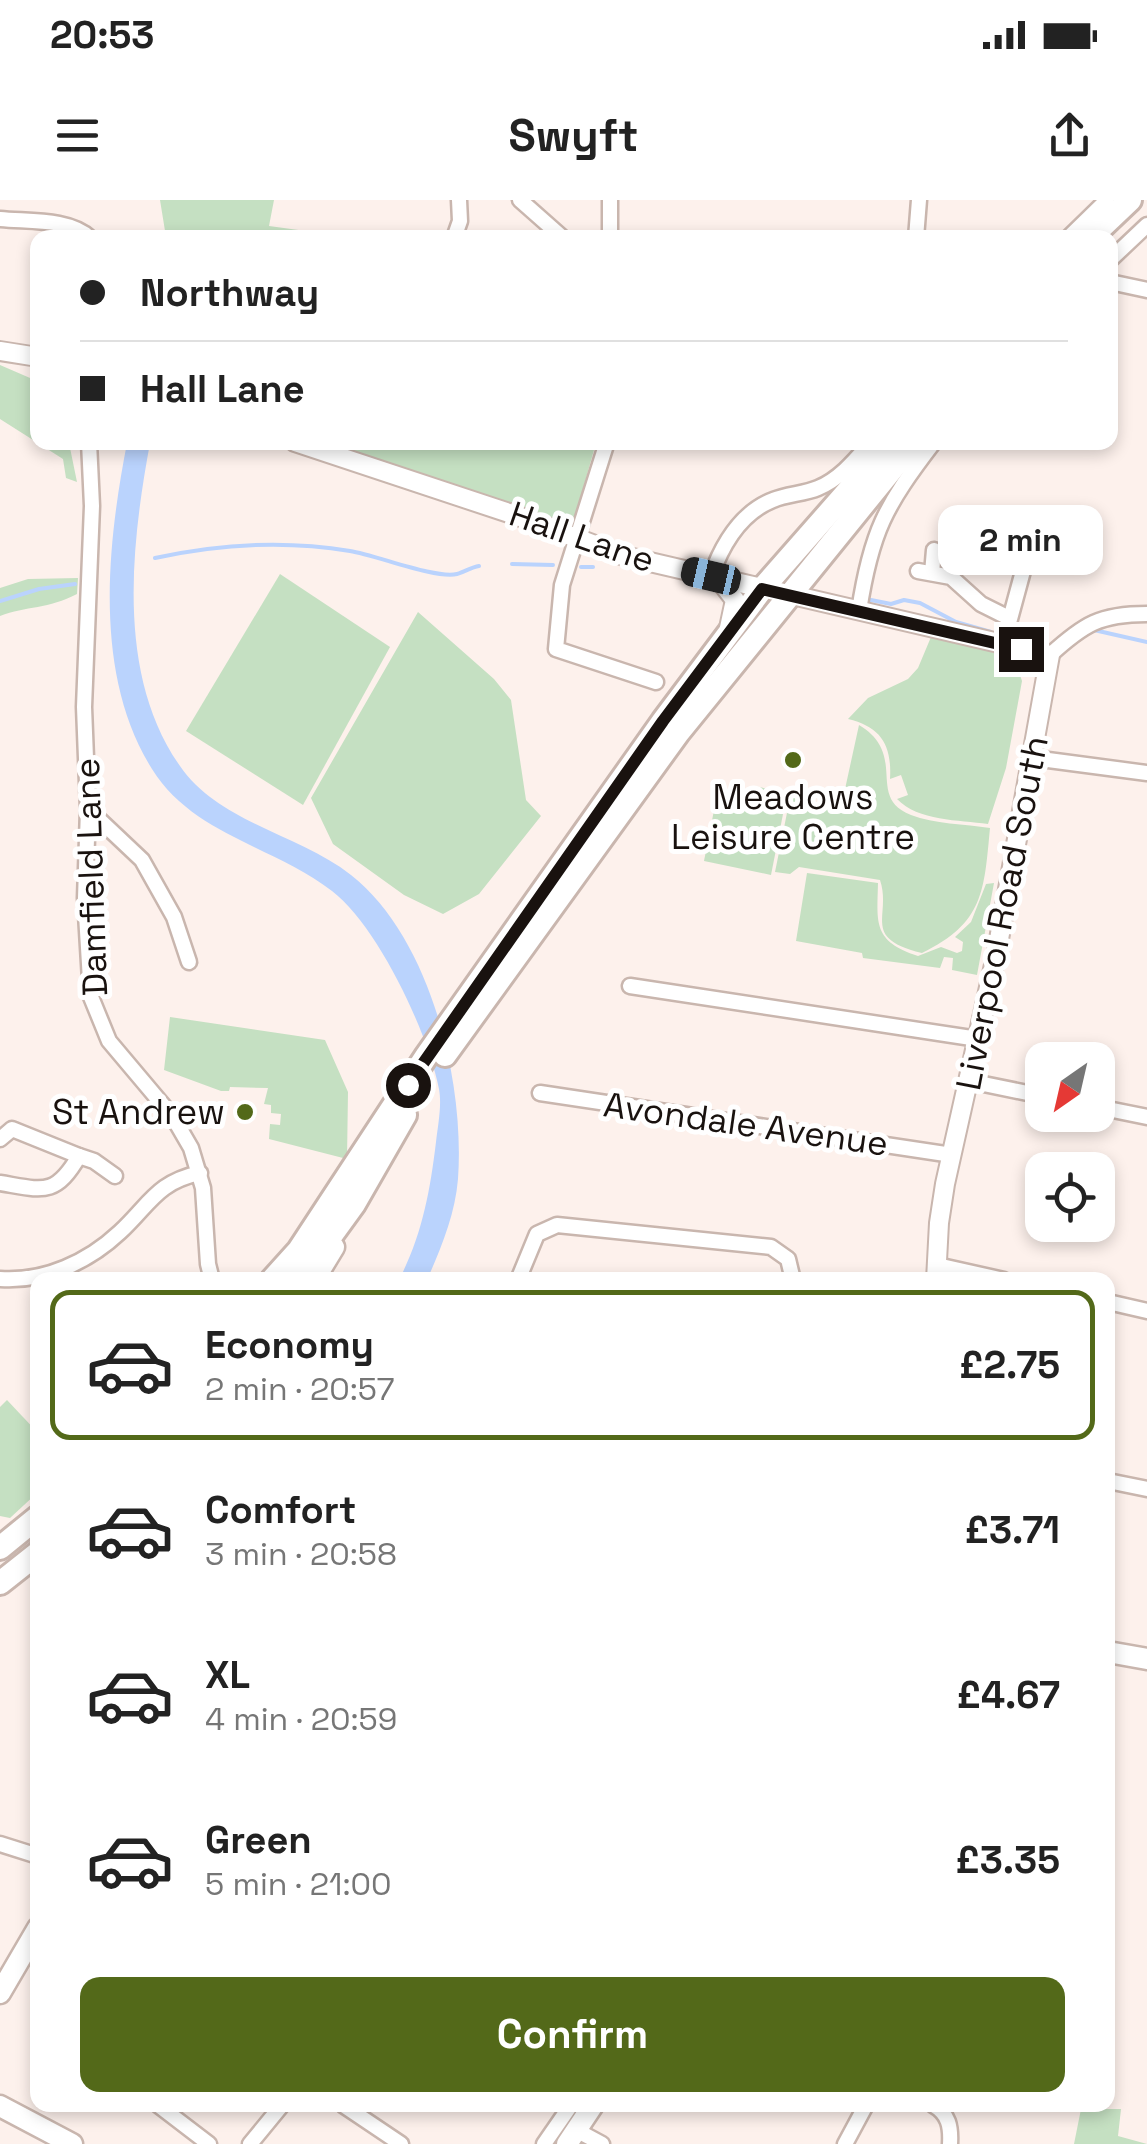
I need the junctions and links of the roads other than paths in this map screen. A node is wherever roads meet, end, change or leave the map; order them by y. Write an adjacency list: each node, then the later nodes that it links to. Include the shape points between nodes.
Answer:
1 (459, 200): 11 (street)
2 (520, 200): 12 (street)
3 (610, 200): 13 (street)
4 (919, 200): 14 (street)
5 (1108, 200): 15 (street)
6 (1130, 200): 16 (highway)
7 (1147, 204): 17 (highway)
8 (0, 220): 10 (street)
9 (1147, 224): 18 (street)
10 (79, 230)
11 (457, 230)
12 (555, 230)
13 (610, 230)
14 (917, 230)
15 (1076, 230)
16 (1098, 230)
17 (1118, 231)
18 (1118, 252)
19 (1118, 284): 20 (street)
20 (1147, 290)
21 (0, 351): 22 (street)
22 (30, 356)
23 (89, 450): 47 (street, Damfield Lane)
24 (319, 450): 31 (street, Hall Lane)
25 (606, 450): 31 (street)
26 (864, 450): 34 (street, via 819,488 771,500 743,520 719,552)
27 (884, 450): 35 (highway)
28 (907, 450): 32 (highway)
29 (928, 450): 38 (street, via 875,534)
30 (1052, 531): 40 (street, via 1026,560)
31 (578, 540): 34 (street, Hall Lane); 44 (street, via 562,585 556,649)
32 (831, 542): 36 (highway); 37 (street, via 818,584)
33 (934, 550): 40 (street, via 925,572 951,577)
34 (714, 577): 35 (street, Hall Lane); 41 (street, via 735,600)
35 (762, 589): 36 (street, Hall Lane); 41 (highway)
36 (788, 594): 37 (street, Hall Lane); 50 (highway)
37 (840, 606): 38 (street, Hall Lane)
38 (860, 611): 42 (street, Hall Lane)
39 (1147, 614): 43 (street, via 1092,621)
40 (1009, 618): 42 (street)
41 (725, 638): 50 (highway)
42 (1003, 646): 43 (street, Hall Lane)
43 (1050, 654): 45 (street, Liverpool Road South)
44 (656, 682)
45 (1033, 758): 46 (street); 51 (street, Liverpool Road South)
46 (1147, 773)
47 (88, 809): 48 (street, via 142,860 174,917); 61 (street, Damfield Lane, via 91,996 109,1041 172,1117)
48 (189, 962)
49 (630, 986): 51 (street)
50 (451, 1034): 52 (highway)
51 (978, 1038): 53 (street, Liverpool Road South)
52 (430, 1064): 64 (highway); 67 (highway)
53 (969, 1081): 55 (street); 59 (street, Liverpool Road South)
54 (540, 1093): 59 (street, Avondale Avenue)
55 (1025, 1093)
56 (1115, 1111): 57 (street)
57 (1147, 1118)
58 (0, 1138): 60 (street, via 12,1129)
59 (952, 1155): 72 (street, Liverpool Road South)
60 (79, 1156): 62 (street); 63 (street, via 54,1186)
61 (200, 1173): 65 (street, via 165,1185 120,1233); 66 (street, Damfield Lane)
62 (115, 1176)
63 (0, 1183)
64 (354, 1204): 68 (highway); 69 (main road)
65 (55, 1272)
66 (211, 1272)
67 (278, 1272)
68 (305, 1272)
69 (319, 1272)
70 (521, 1272): 71 (street, via 536,1234 557,1226 770,1247 788,1259)
71 (791, 1272)
72 (936, 1272)
73 (30, 1278): 74 (street)
74 (0, 1279)
75 (1115, 1304): 76 (street)
76 (1147, 1311)
77 (1115, 1483): 78 (street)
78 (1147, 1490)
79 (30, 1524): 80 (highway)
80 (0, 1548)
81 (30, 1560): 82 (highway)
82 (0, 1584)
83 (1115, 1653): 84 (main road)
84 (1147, 1660)
85 (8, 1846): 86 (street)
86 (0, 1856)
87 (30, 1942): 88 (main road)
88 (0, 1994)
89 (0, 2106): 98 (main road)
90 (167, 2112): 99 (street)
91 (276, 2112): 100 (street)
92 (353, 2112): 101 (street)
93 (566, 2112): 102 (street)
94 (588, 2112): 97 (main road)
95 (862, 2112): 104 (street)
96 (945, 2112): 105 (street)
97 (572, 2137): 103 (street)
98 (66, 2141)
99 (209, 2144)
100 (250, 2144)
101 (400, 2144)
102 (544, 2144)
103 (602, 2144)
104 (844, 2144)
105 (950, 2144)

